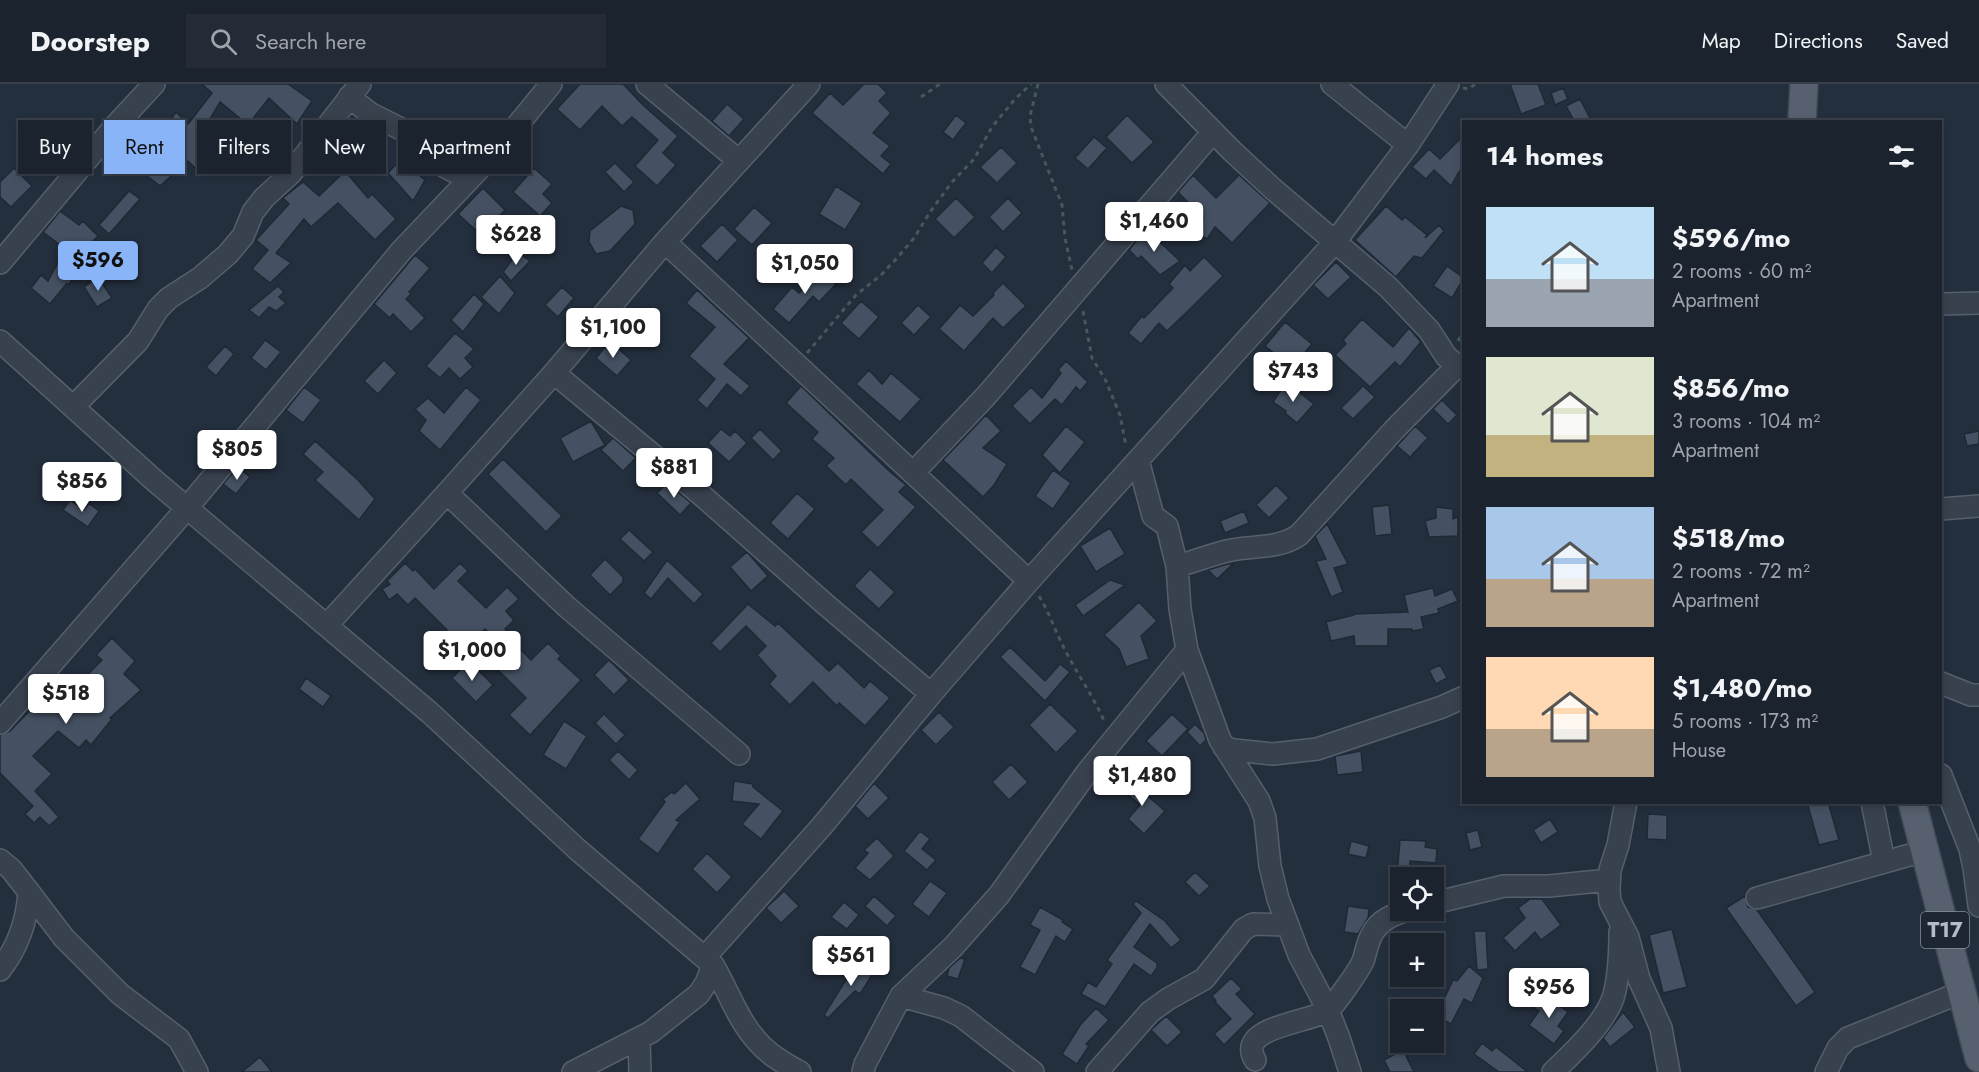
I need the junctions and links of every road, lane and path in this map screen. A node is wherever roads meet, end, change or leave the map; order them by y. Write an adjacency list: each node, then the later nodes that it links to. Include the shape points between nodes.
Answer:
1 (154, 84): 21 (street)
2 (551, 84): 18 (street)
3 (647, 84): 17 (street)
4 (809, 84): 17 (street)
5 (940, 84): 13 (path)
6 (1031, 84): 26 (path, via 992,126 974,159 952,182 914,238 881,275 856,295)
7 (1038, 84): 22 (path, via 1030,116 1062,205)
8 (1166, 84): 15 (street)
9 (1332, 84): 16 (street)
10 (1448, 84): 16 (street)
11 (1804, 84): 14 (main road)
12 (354, 91): 18 (street, via 371,114 413,135 435,163); 29 (street, via 291,172 253,212 243,236 228,254 169,298 138,341)
13 (921, 97)
14 (1802, 120)
15 (1213, 132): 20 (street); 22 (street)
16 (1408, 145): 20 (street)
17 (739, 161): 19 (street)
18 (468, 179): 34 (street, via 374,283)
19 (665, 242): 26 (street); 28 (street)
20 (1334, 243): 27 (street, via 1388,287 1429,330 1446,356); 30 (street)
21 (0, 263)
22 (1075, 291): 30 (path, via 1085,318 1092,358 1120,415); 31 (street)
23 (1979, 303): 24 (street)
24 (1942, 304)
25 (0, 341): 29 (street)
26 (796, 365): 31 (street)
27 (1460, 367): 36 (street, via 1394,430 1292,541 1227,551)
28 (554, 373): 32 (street); 41 (street)
29 (73, 407): 34 (street)
30 (1133, 466): 36 (street, via 1153,516 1167,526); 37 (street)
31 (914, 473): 37 (street)
32 (447, 493): 38 (street); 47 (street, via 567,607)
33 (1979, 506): 35 (street)
34 (187, 508): 38 (street); 44 (street)
35 (1942, 509)
36 (1177, 566): 39 (street)
37 (1029, 581): 41 (street); 45 (path, via 1049,612 1061,644)
38 (327, 625): 63 (street, via 429,712 578,850)
39 (1187, 650): 45 (street); 46 (street)
40 (1942, 683): 42 (street)
41 (931, 694): 63 (street)
42 (1979, 695)
43 (1462, 698): 46 (street, via 1317,749 1273,754)
44 (0, 723)
45 (1112, 742): 66 (street, via 986,910)
46 (1224, 747): 62 (street, via 1259,801 1265,818 1270,866)
47 (739, 754)
48 (1942, 778): 59 (street, via 1970,849)
49 (1626, 804): 55 (street)
50 (1872, 804): 54 (street)
51 (1912, 804): 52 (main road, T17)
52 (1924, 851): 54 (street); 65 (main road, T17)
53 (0, 860): 56 (street)
54 (1884, 862): 57 (street)
55 (1608, 880): 58 (street, via 1504,886); 61 (street, via 1610,902)
56 (29, 892): 64 (street, via 28,913 10,957); 71 (street, via 64,938 120,994 179,1039)
57 (1757, 898)
58 (1444, 901)
59 (1979, 906)
60 (1390, 916): 67 (street, via 1377,925 1362,962)
61 (1621, 922): 79 (street, via 1612,999 1604,1015); 80 (street, via 1660,1028)
62 (1288, 925): 67 (street); 77 (street, via 1253,924 1244,929 1204,979 1150,1012)
63 (709, 961): 68 (street, via 706,983 699,994); 74 (street, via 757,1042)
64 (0, 970)
65 (1962, 992): 69 (main road, T17); 81 (street, via 1848,1038)
66 (901, 996): 75 (street); 76 (street, via 961,1016)
67 (1328, 1011): 70 (street, via 1258,1037 1251,1046); 78 (street)
68 (639, 1039): 72 (street); 73 (street)
69 (1979, 1058)
70 (1255, 1060)
71 (197, 1072)
72 (573, 1072)
73 (640, 1072)
74 (800, 1072)
75 (863, 1072)
76 (1033, 1072)
77 (1097, 1072)
78 (1350, 1072)
79 (1554, 1072)
80 (1669, 1072)
81 (1826, 1072)

